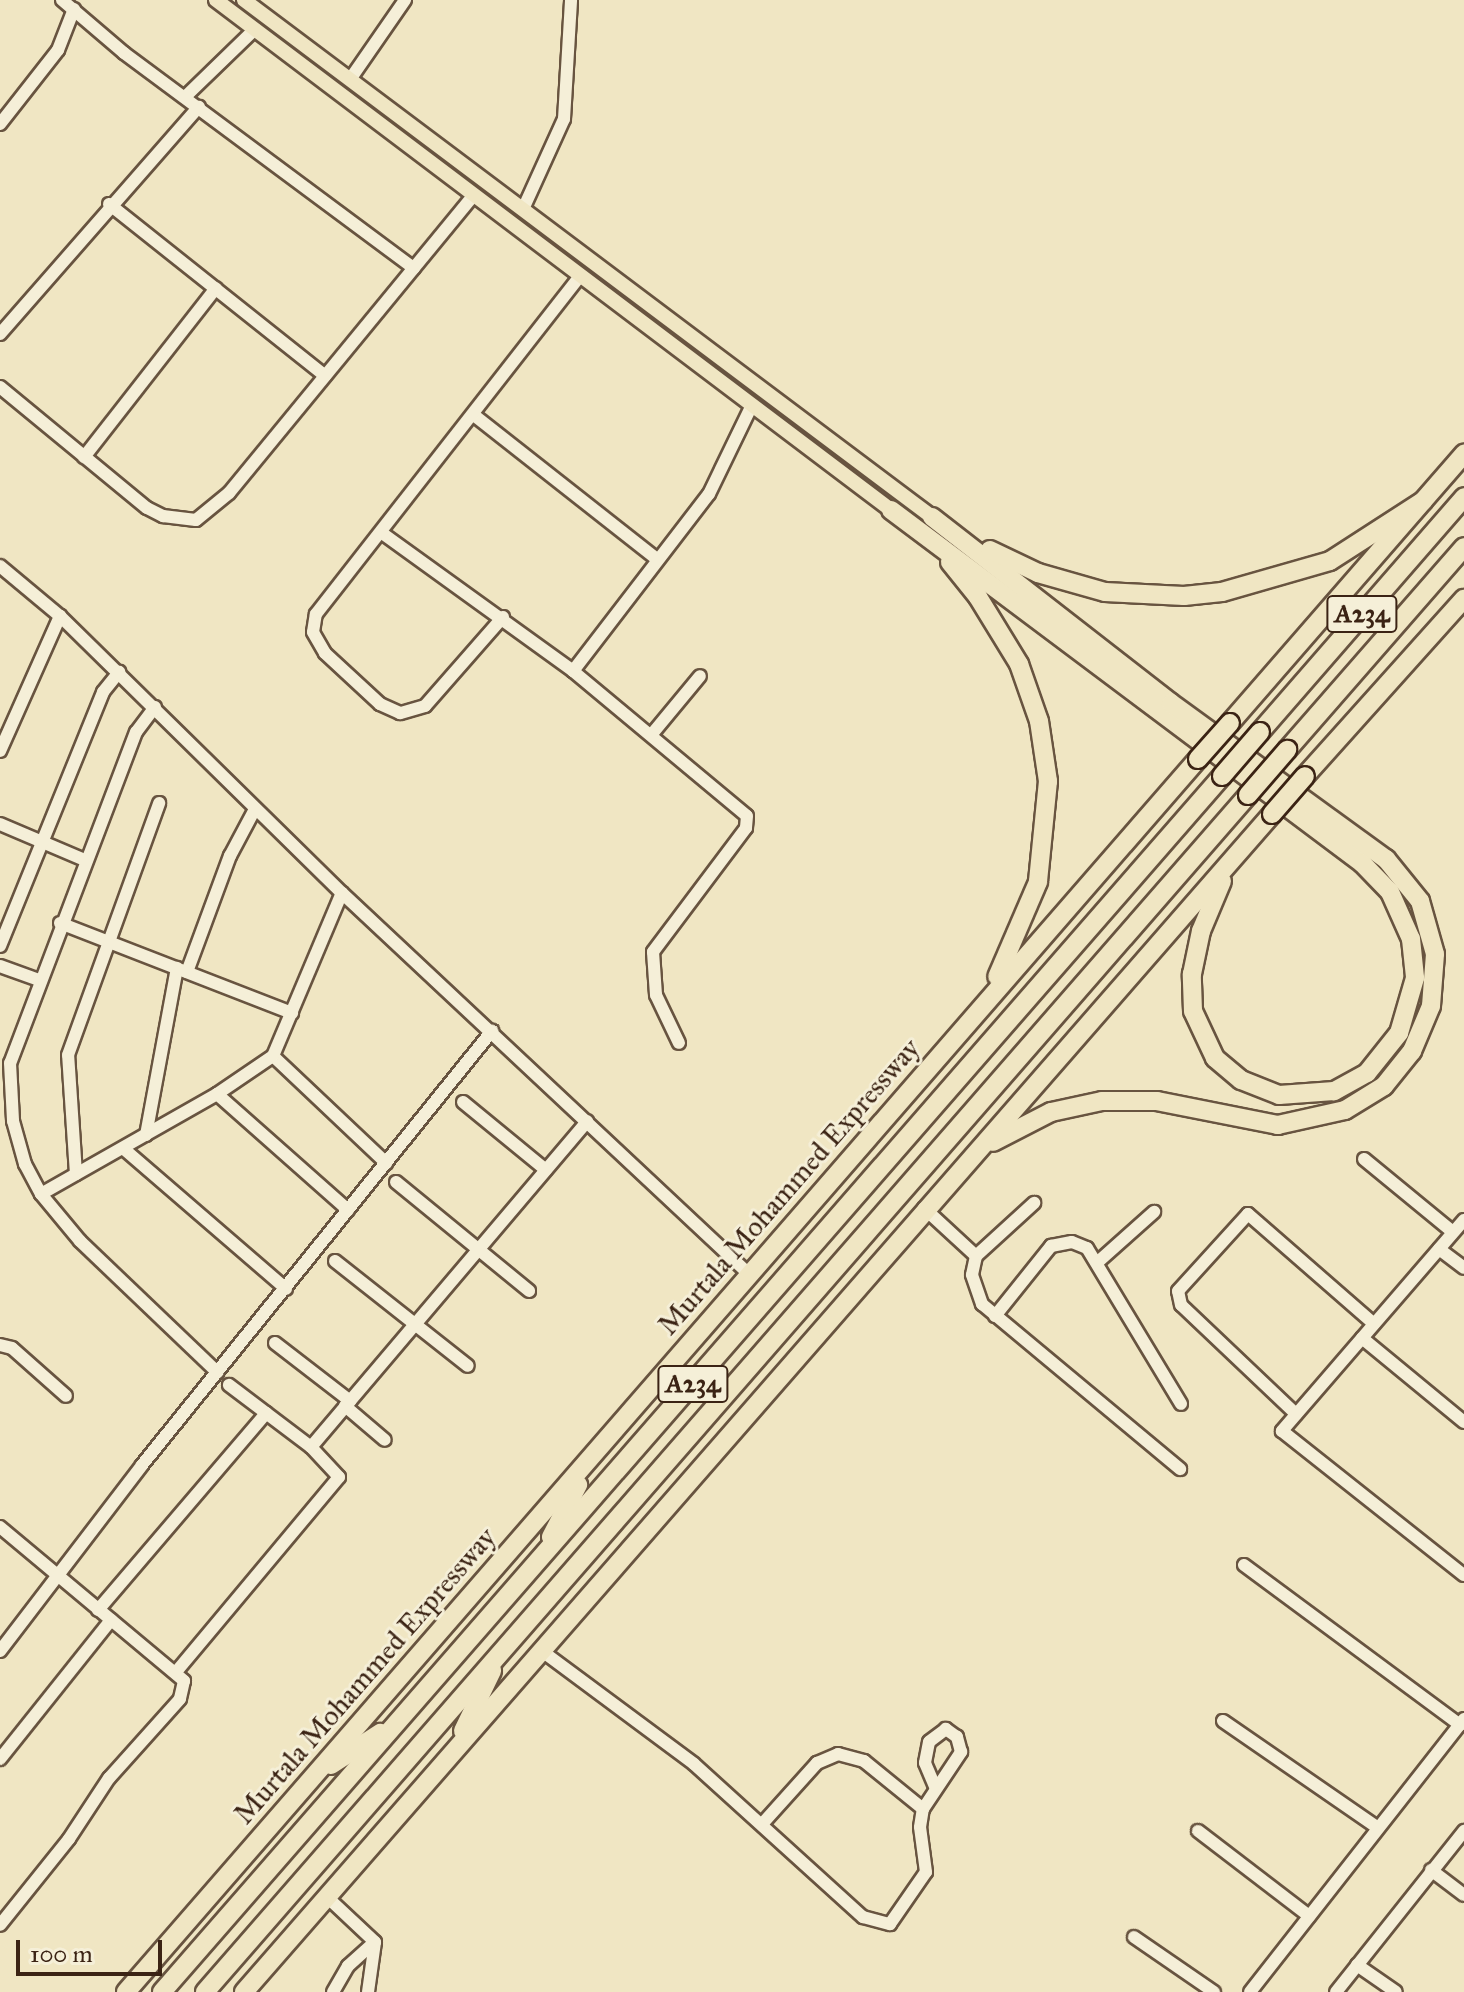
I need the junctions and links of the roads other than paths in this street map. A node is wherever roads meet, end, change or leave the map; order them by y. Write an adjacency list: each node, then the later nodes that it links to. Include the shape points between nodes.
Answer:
1 (62, 0): 6 (street)
2 (216, 0): 7 (main road)
3 (244, 0): 8 (main road)
4 (405, 0): 8 (street)
5 (571, 0): 14 (street, via 564,119)
6 (74, 9): 9 (street); 11 (street, via 58,50)
7 (255, 29): 9 (street); 12 (main road)
8 (351, 78): 14 (main road)
9 (187, 95): 10 (street)
10 (199, 107): 13 (street); 15 (street)
11 (0, 124)
12 (474, 195): 15 (street); 16 (main road)
13 (109, 204): 17 (street); 18 (street)
14 (524, 207): 28 (main road)
15 (414, 268): 19 (street)
16 (581, 275): 21 (main road); 22 (street)
17 (216, 288): 19 (street); 24 (street)
18 (0, 334)
19 (325, 376): 24 (street, via 229,493 196,520 147,508)
20 (0, 387): 24 (street)
21 (752, 405): 27 (main road); 31 (street, via 709,494)
22 (475, 416): 29 (street); 31 (street)
23 (1464, 454): 26 (highway, Murtala Mohammed Expressway)
24 (84, 457)
25 (1464, 497): 110 (highway, Murtala Mohammed Expressway / A234, bridge)
26 (1423, 501): 28 (highway, via 1361,545 1297,574 1184,596 1105,592 1069,584 1005,558); 56 (highway, Murtala Mohammed Expressway, bridge)
27 (891, 510): 46 (highway, via 1362,863 1390,892 1406,921 1415,958 1407,1015 1380,1061 1334,1091 1298,1097 1260,1089 1227,1070 1199,1030 1192,994 1195,951 1215,895); 56 (highway, via 957,570 1000,630 1031,693 1044,748 1047,818 1038,882 1014,947)
28 (932, 517): 70 (highway, via 1171,703 1386,859 1420,901 1435,954 1431,1006 1412,1051 1384,1086 1345,1110 1278,1125 1157,1101 1077,1105 1003,1135)
29 (382, 533): 35 (street); 35 (street, via 316,614 313,632 325,653 380,704 400,713 425,706)
30 (1464, 547): 108 (highway, A234, bridge)
31 (657, 559): 36 (street)
32 (0, 566): 34 (street)
33 (1464, 599): 46 (highway, bridge)
34 (60, 616): 37 (street); 41 (street)
35 (503, 617): 36 (street)
36 (573, 671): 40 (street)
37 (119, 672): 39 (street); 45 (street, via 103,692)
38 (700, 676): 40 (street)
39 (155, 707): 43 (street); 47 (street, via 136,732)
40 (652, 734): 58 (street, via 747,816 746,828 653,952 656,995)
41 (0, 751)
42 (159, 803): 50 (street)
43 (255, 809): 48 (street); 53 (street)
44 (0, 824): 45 (street)
45 (42, 841): 47 (street); 51 (street)
46 (1246, 843): 70 (highway)
47 (85, 860): 49 (street)
48 (342, 893): 55 (street); 57 (street)
49 (60, 923): 50 (street); 54 (street)
50 (109, 942): 53 (street); 69 (street, via 66,1066)
51 (0, 946)
52 (0, 966): 54 (street)
53 (182, 970): 55 (street); 64 (street)
54 (39, 980): 60 (street)
55 (292, 1013): 59 (street)
56 (967, 1023): 85 (highway, Murtala Mohammed Expressway)
57 (492, 1031): 63 (street); 67 (street)
58 (679, 1043)
59 (273, 1056): 61 (street); 67 (street)
60 (5, 1061): 72 (street, via 18,1142)
61 (217, 1094): 64 (street); 75 (street)
62 (463, 1102): 68 (street)
63 (587, 1121): 68 (street); 85 (street)
64 (146, 1135): 65 (street)
65 (124, 1149): 69 (street); 86 (street)
66 (1364, 1159): 78 (street)
67 (386, 1163): 75 (street)
68 (546, 1170): 79 (street)
69 (76, 1174): 72 (street)
70 (948, 1180): 74 (highway)
71 (396, 1182): 79 (street)
72 (41, 1194): 95 (street, via 80,1241)
73 (1034, 1203): 81 (street)
74 (924, 1208): 81 (street); 104 (highway)
75 (348, 1210): 86 (street)
76 (1154, 1212): 83 (street)
77 (1464, 1220): 78 (street)
78 (1453, 1232): 80 (street)
79 (479, 1249): 87 (street); 89 (street)
80 (1439, 1249): 84 (street); 90 (street)
81 (976, 1256): 88 (street, via 975,1290)
82 (335, 1261): 89 (street)
83 (1099, 1261): 88 (street, via 1072,1242 1051,1246); 99 (street)
84 (1464, 1268)
85 (750, 1275): 106 (highway, Murtala Mohammed Expressway)
86 (286, 1289): 95 (street)
87 (529, 1291)
88 (995, 1316): 107 (street)
89 (415, 1324): 94 (street); 98 (street)
90 (1374, 1324): 91 (street); 101 (street, via 1248,1214 1178,1291 1181,1305)
91 (1362, 1338): 101 (street); 102 (street)
92 (275, 1343): 98 (street)
93 (0, 1345): 97 (street, via 12,1348)
94 (468, 1366)
95 (217, 1372): 113 (street)
96 (229, 1385): 100 (street)
97 (66, 1396)
98 (347, 1404): 103 (street); 105 (street)
99 (1181, 1404)
100 (266, 1413): 105 (street); 114 (street)
101 (1296, 1414): 112 (street, via 1282,1431)
102 (1464, 1422)
103 (385, 1440)
104 (723, 1442): 108 (highway); 118 (highway)
105 (311, 1447): 119 (street, via 339,1473 337,1481)
106 (593, 1458): 110 (highway); 125 (highway, Murtala Mohammed Expressway)
107 (1180, 1469)
108 (640, 1497): 116 (highway, A234)
109 (0, 1527): 113 (street)
110 (537, 1563): 120 (highway, Murtala Mohammed Expressway / A234)
111 (1244, 1565): 122 (street)
112 (1464, 1575)
113 (55, 1576): 114 (street); 117 (street)
114 (98, 1610): 115 (street)
115 (111, 1620): 119 (street); 124 (street)
116 (503, 1648): 123 (highway); 142 (highway, A234)
117 (0, 1651)
118 (542, 1651): 123 (highway); 128 (street)
119 (176, 1672): 136 (street, via 184,1681 180,1699 109,1778 69,1839)
120 (399, 1721): 125 (highway); 141 (highway, Murtala Mohammed Expressway / A234)
121 (1223, 1721): 129 (street)
122 (1462, 1722): 129 (street)
123 (452, 1755): 134 (highway)
124 (0, 1759)
125 (312, 1779): 140 (highway, Murtala Mohammed Expressway)
126 (935, 1787): 127 (street)
127 (923, 1809): 128 (street, via 864,1761 838,1754 817,1763); 128 (street, via 926,1872 890,1924 863,1917)
128 (763, 1823)
129 (1378, 1828): 135 (street)
130 (1198, 1831): 135 (street)
131 (1464, 1831): 132 (street)
132 (1431, 1870): 133 (street); 139 (street)
133 (1464, 1895)
134 (327, 1897): 138 (street); 143 (highway)
135 (1309, 1916): 147 (street)
136 (0, 1925)
137 (1134, 1937): 146 (street)
138 (375, 1942): 144 (street, via 348,1966); 145 (street)
139 (1357, 1965): 148 (street); 149 (street)
140 (126, 1992)
141 (162, 1992)
142 (205, 1992)
143 (244, 1992)
144 (333, 1992)
145 (368, 1992)
146 (1214, 1992)
147 (1250, 1992)
148 (1336, 1992)
149 (1396, 1992)

